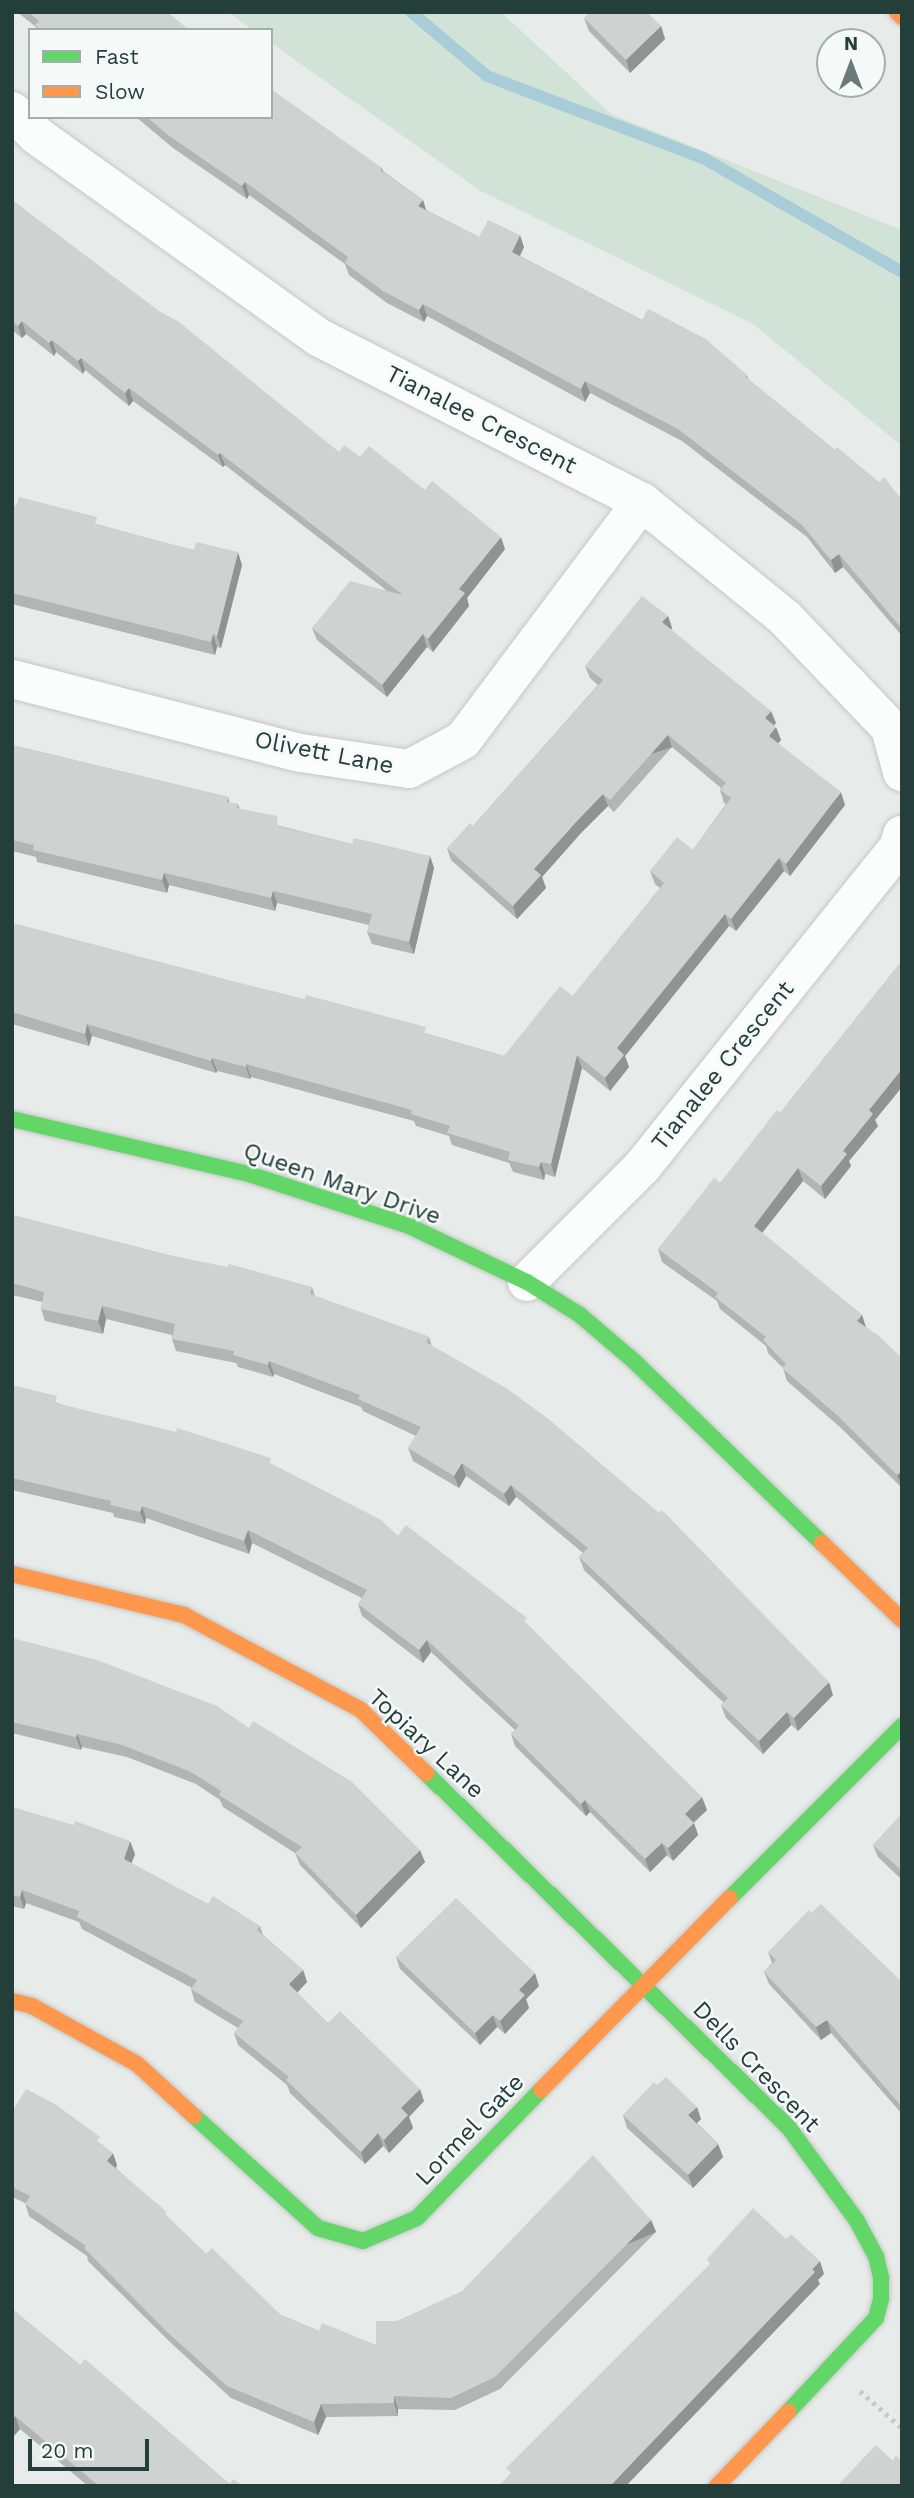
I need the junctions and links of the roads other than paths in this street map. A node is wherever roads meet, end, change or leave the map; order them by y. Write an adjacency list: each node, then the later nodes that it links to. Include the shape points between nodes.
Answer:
1 (897, 12): 2 (street)
2 (902, 17)
3 (12, 111): 4 (street, Tianalee Crescent, via 36,135 320,338)
4 (642, 502): 5 (street, Olivett Lane, via 463,740 409,769 301,752); 6 (street, Tianalee Crescent, via 785,618 890,728)
5 (12, 679)
6 (902, 772)
7 (902, 835): 9 (street, Tianalee Crescent, via 898,848 642,1167)
8 (12, 1119): 9 (street, Queen Mary Drive, via 252,1175 409,1226)
9 (527, 1283): 11 (street, Queen Mary Drive, via 580,1315 635,1362)
10 (12, 1574): 13 (street, Topiary Lane, via 184,1615 361,1710)
11 (902, 1620)
12 (902, 1726): 13 (street, Lormel Gate)
13 (643, 1983): 14 (street, Lormel Gate, via 416,2218 363,2242 318,2228 137,2064 32,2006); 15 (street, Dells Crescent, via 789,2128 857,2221 876,2256 881,2278 876,2318)
14 (12, 2001)
15 (717, 2486)

